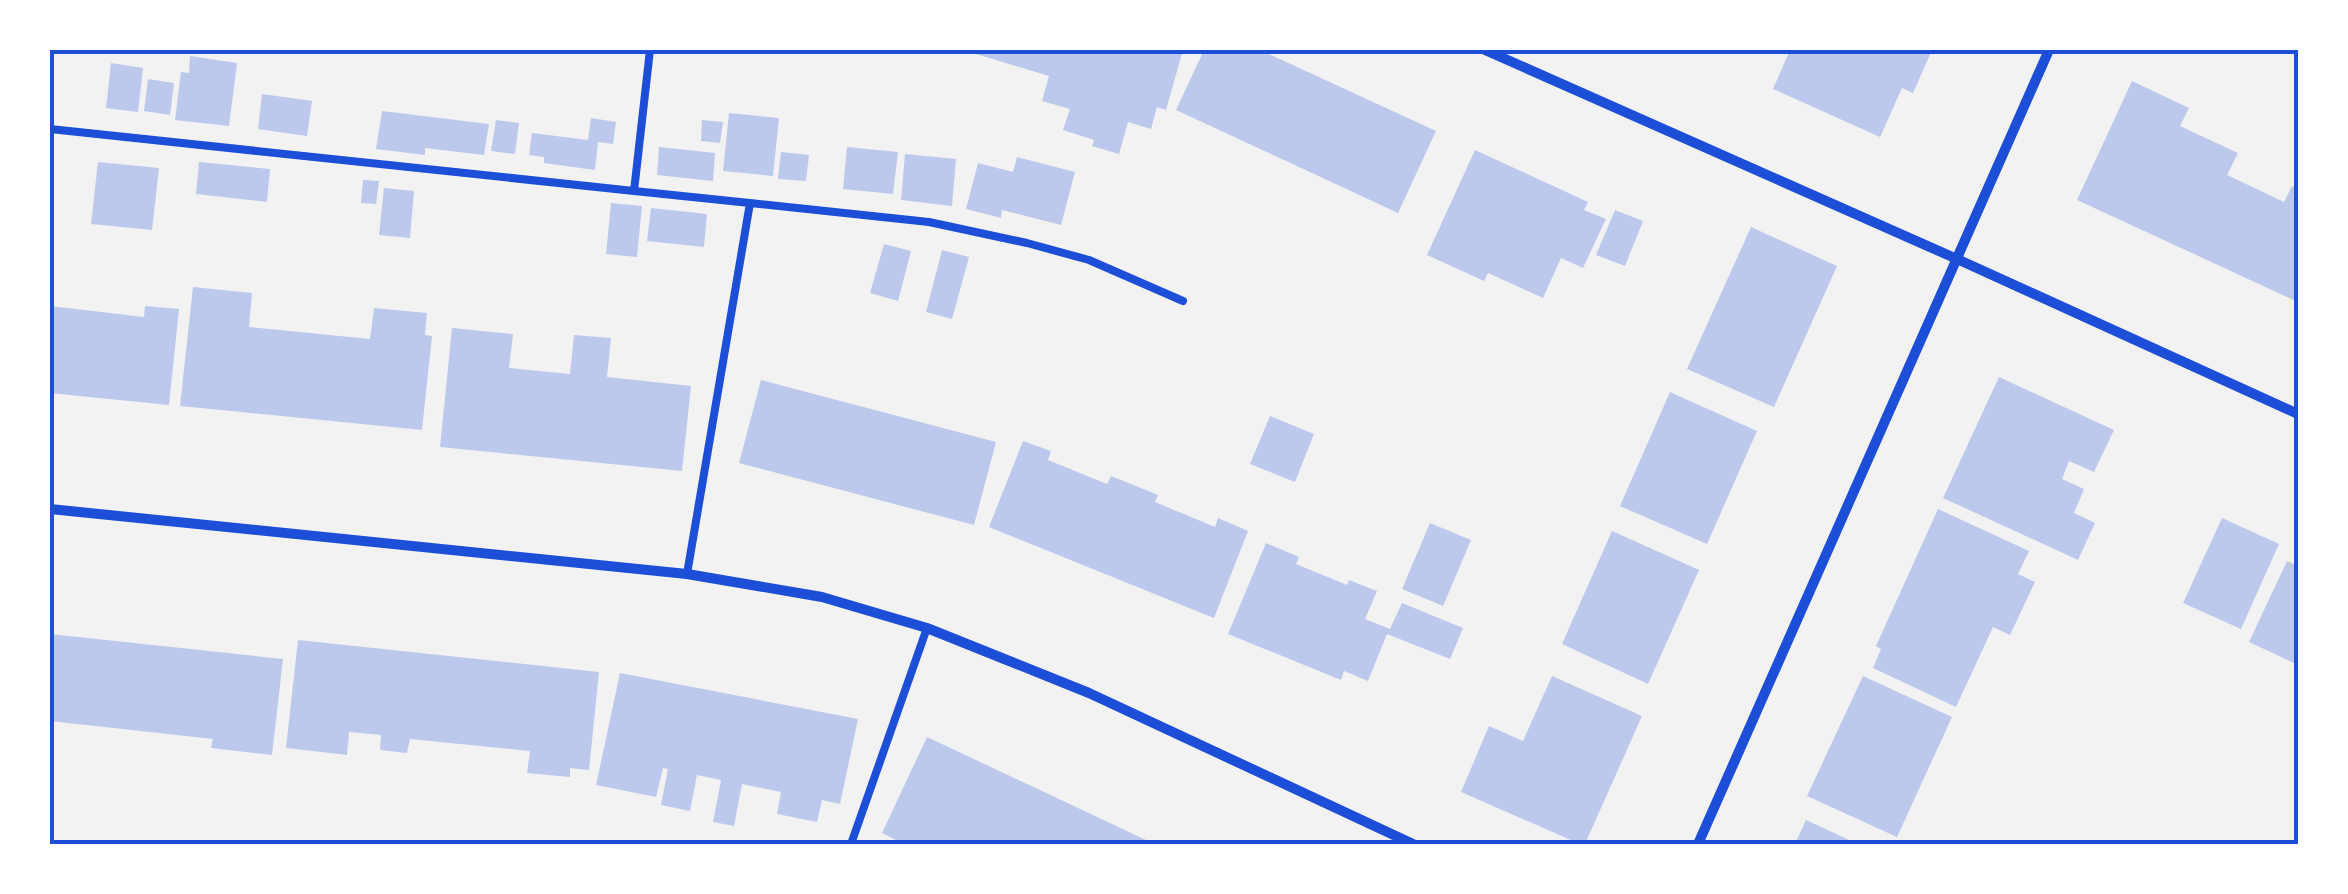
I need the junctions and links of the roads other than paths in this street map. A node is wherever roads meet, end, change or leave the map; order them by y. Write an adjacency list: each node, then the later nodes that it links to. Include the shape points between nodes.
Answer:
1 (650, 50): 5 (lane)
2 (1485, 50): 7 (street)
3 (2048, 50): 7 (street)
4 (50, 129): 5 (lane)
5 (634, 191): 6 (lane)
6 (750, 203): 8 (lane, via 929,222 1011,240 1089,260); 11 (lane)
7 (1957, 259): 9 (street); 15 (street)
8 (1184, 301)
9 (2298, 414)
10 (50, 509): 11 (street)
11 (686, 574): 12 (street, via 822,597)
12 (927, 628): 13 (lane); 14 (street, via 1089,692)
13 (851, 844)
14 (1414, 844)
15 (1698, 844)

